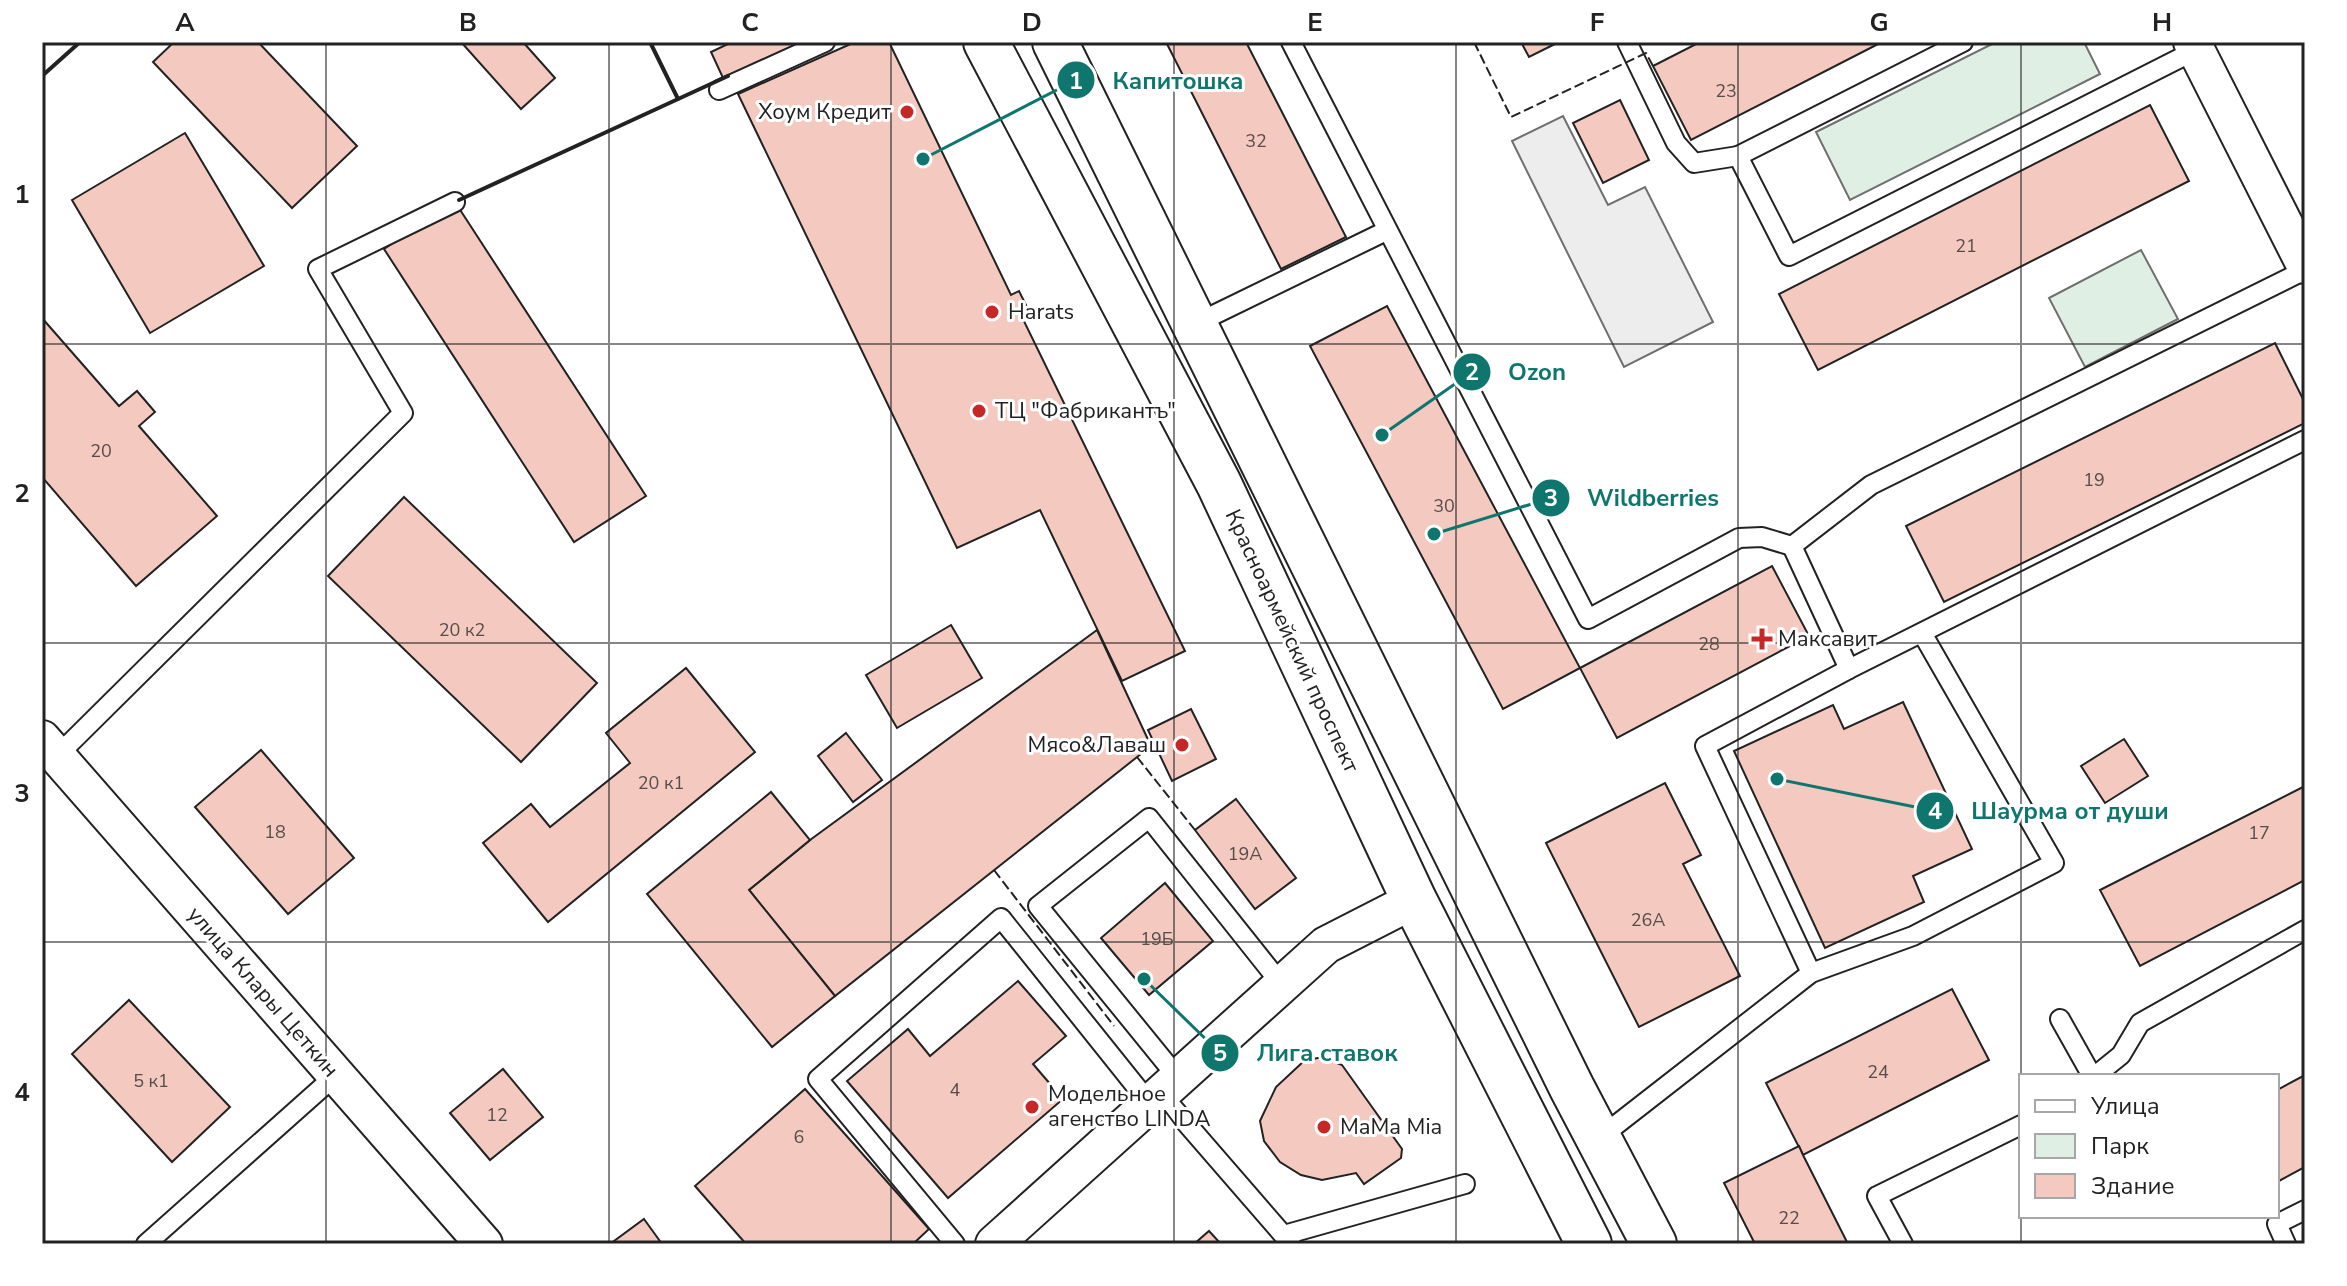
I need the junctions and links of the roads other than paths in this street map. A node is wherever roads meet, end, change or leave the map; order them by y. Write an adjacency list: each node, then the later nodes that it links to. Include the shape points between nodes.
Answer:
1 (825, 42): 8 (lane)
2 (986, 42): 19 (main road, Красноармейский проспект, via 1219,484)
3 (1055, 42): 13 (main road)
4 (1291, 42): 11 (lane)
5 (1627, 42): 9 (lane, via 1676,143 1694,163)
6 (1963, 42): 9 (lane)
7 (2194, 46): 9 (lane, via 1789,256); 12 (street)
8 (719, 90)
9 (1738, 156)
10 (455, 202): 18 (lane, via 318,269 403,413)
11 (1386, 231): 13 (lane); 15 (lane, via 1588,619 1739,538 1762,537)
12 (2305, 268): 15 (lane, via 1871,485)
13 (1194, 324): 29 (main road)
14 (2305, 440): 16 (lane)
15 (1792, 546): 17 (lane)
16 (1922, 633): 17 (lane); 21 (lane, via 2054,863 1913,936)
17 (1849, 669): 21 (lane, via 1705,746)
18 (49, 748): 26 (street, улица Клары Цеткин)
19 (1414, 900): 22 (street, via 1326,945); 37 (main road, Красноармейский проспект)
20 (2305, 930): 25 (lane, via 2140,1023 2121,1055)
21 (1811, 973): 29 (lane)
22 (1282, 985): 27 (street); 27 (lane, via 1149,818 1038,906)
23 (2060, 1019): 24 (lane)
24 (2092, 1074)
25 (2096, 1074)
26 (336, 1075): 33 (lane); 34 (street, улица Клары Цеткин)
27 (1163, 1092): 32 (lane); 35 (lane, via 1001,918 818,1079); 36 (street)
28 (2019, 1126): 39 (lane, via 1877,1196)
29 (1598, 1139): 38 (main road)
30 (1465, 1184): 32 (lane)
31 (2305, 1210): 40 (lane, via 2277,1224)
32 (1288, 1240)
33 (146, 1244)
34 (484, 1244)
35 (955, 1244)
36 (994, 1244)
37 (1589, 1244)
38 (1654, 1244)
39 (1903, 1244)
40 (2286, 1244)

